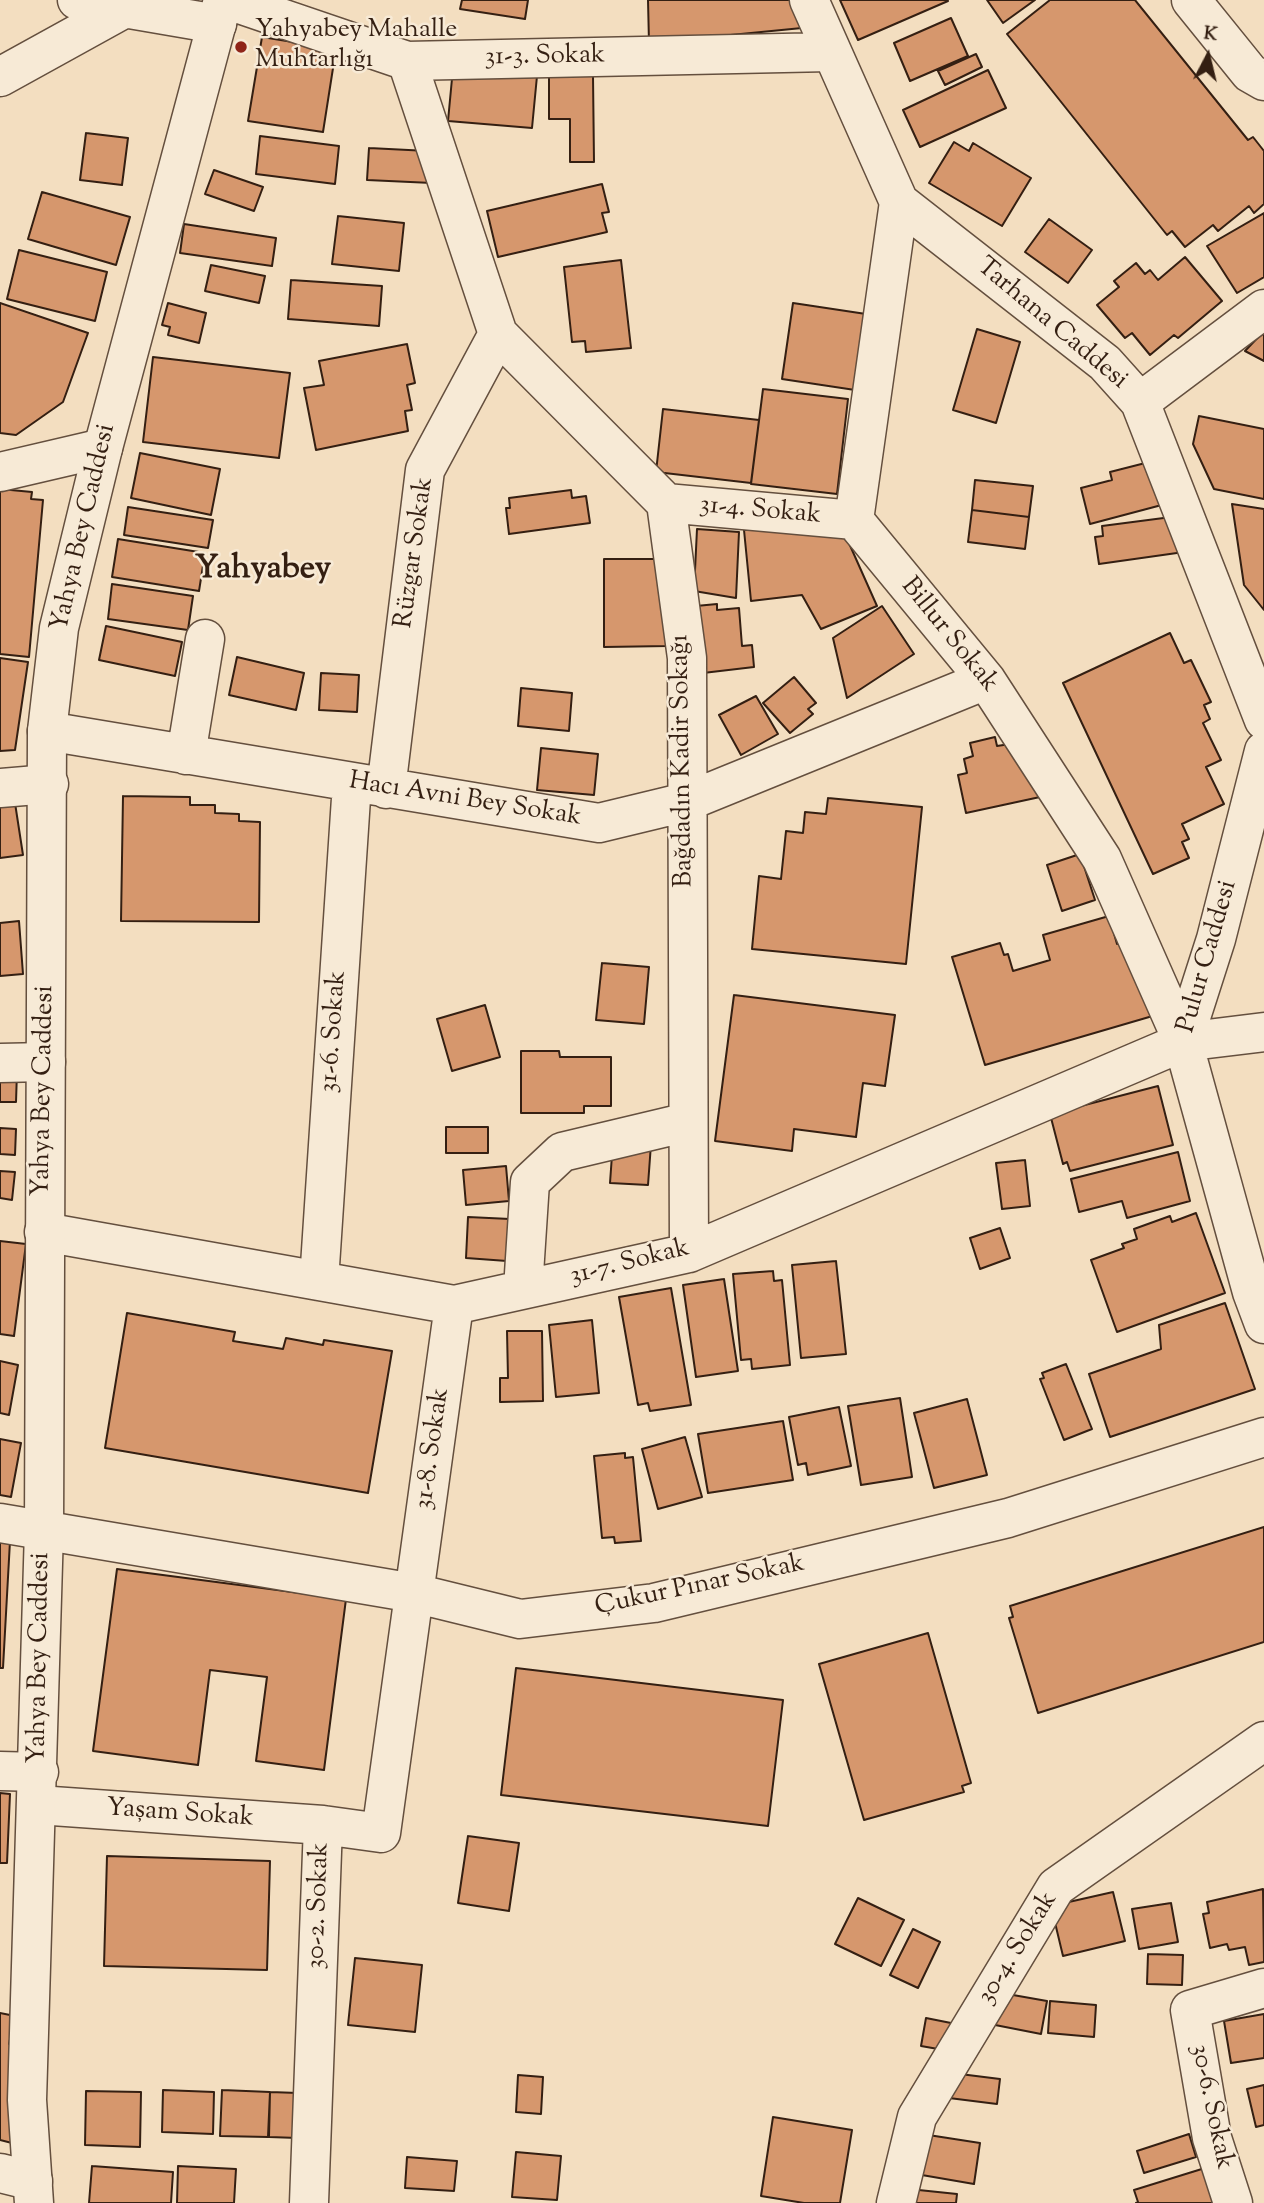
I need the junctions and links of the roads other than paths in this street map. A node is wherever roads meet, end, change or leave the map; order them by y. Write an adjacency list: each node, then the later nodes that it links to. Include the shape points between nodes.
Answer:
1 (77, 0): 4 (street, 31-3. Sokak)
2 (809, 0): 6 (street, Tarhana Caddesi)
3 (1191, 0): 9 (street, via 1250,73)
4 (125, 8): 5 (street, 31-3. Sokak); 8 (street)
5 (223, 8): 7 (street, 31-3. Sokak); 14 (street, Yahya Bey Caddesi)
6 (830, 52): 7 (street, 31-3. Sokak); 10 (street, Tarhana Caddesi)
7 (407, 61): 12 (street)
8 (0, 77)
9 (1264, 81)
10 (898, 202): 13 (street, Tarhana Caddesi, via 1105,363); 17 (street)
11 (1264, 309): 13 (street)
12 (498, 334): 16 (street); 25 (street, Rüzgar Sokak, via 425,470)
13 (1140, 402): 20 (street, Tarhana Caddesi)
14 (103, 448): 15 (street); 21 (street, Yahya Bey Caddesi, via 59,628)
15 (0, 472)
16 (666, 503): 17 (street, 31-4. Sokak); 27 (street, Bağdadın Kadir Sokağı, via 687,658)
17 (854, 520): 19 (street, Billur Sokak)
18 (205, 639): 23 (street)
19 (986, 680): 27 (street, Hacı Avni Bey Sokak); 29 (street, Billur Sokak, via 1102,859)
20 (1264, 720)
21 (47, 731): 23 (street, Hacı Avni Bey Sokak); 24 (street, Yahya Bey Caddesi)
22 (1264, 751): 29 (street, Pulur Caddesi, via 1216,939)
23 (186, 755): 25 (street, Hacı Avni Bey Sokak)
24 (49, 784): 26 (street); 30 (street, Yahya Bey Caddesi)
25 (369, 786): 27 (street, Hacı Avni Bey Sokak, via 598,823); 35 (street, 31-6. Sokak)
26 (0, 788)
27 (686, 802): 32 (street, Bağdadın Kadir Sokağı)
28 (1264, 1032): 29 (street, 31-7. Sokak)
29 (1183, 1042): 34 (street, 31-7. Sokak); 38 (street, Pulur Caddesi)
30 (46, 1062): 31 (street); 33 (street, Yahya Bey Caddesi)
31 (0, 1063)
32 (688, 1122): 34 (street, Bağdadın Kadir Sokağı); 36 (street, via 562,1152 530,1182)
33 (44, 1232): 35 (street, 31-7. Sokak); 41 (street, Yahya Bey Caddesi)
34 (689, 1252): 36 (street, 31-7. Sokak)
35 (318, 1281): 37 (street, 31-7. Sokak)
36 (523, 1289): 37 (street, 31-7. Sokak)
37 (454, 1305): 42 (street, 31-8. Sokak)
38 (1264, 1324)
39 (1264, 1437): 42 (street, Çukur Pınar Sokak, via 1008,1518 654,1602 520,1619)
40 (0, 1523): 41 (street, Çukur Pınar Sokak)
41 (44, 1530): 42 (street, Çukur Pınar Sokak); 45 (street, Yahya Bey Caddesi)
42 (414, 1593): 46 (street, 30-2. Sokak, via 381,1832)
43 (1264, 1741): 50 (street, 30-4. Sokak, via 1056,1886 917,2116)
44 (0, 1771): 45 (street, Yaşam Sokak)
45 (38, 1788): 46 (street, Yaşam Sokak); 48 (street, Yahya Bey Caddesi)
46 (323, 1825): 49 (street, 30-2. Sokak)
47 (1264, 1988): 51 (street, 30-6. Sokak, via 1190,2010 1212,2138)
48 (22, 2186)
49 (309, 2203)
50 (896, 2203)
51 (1233, 2203)

